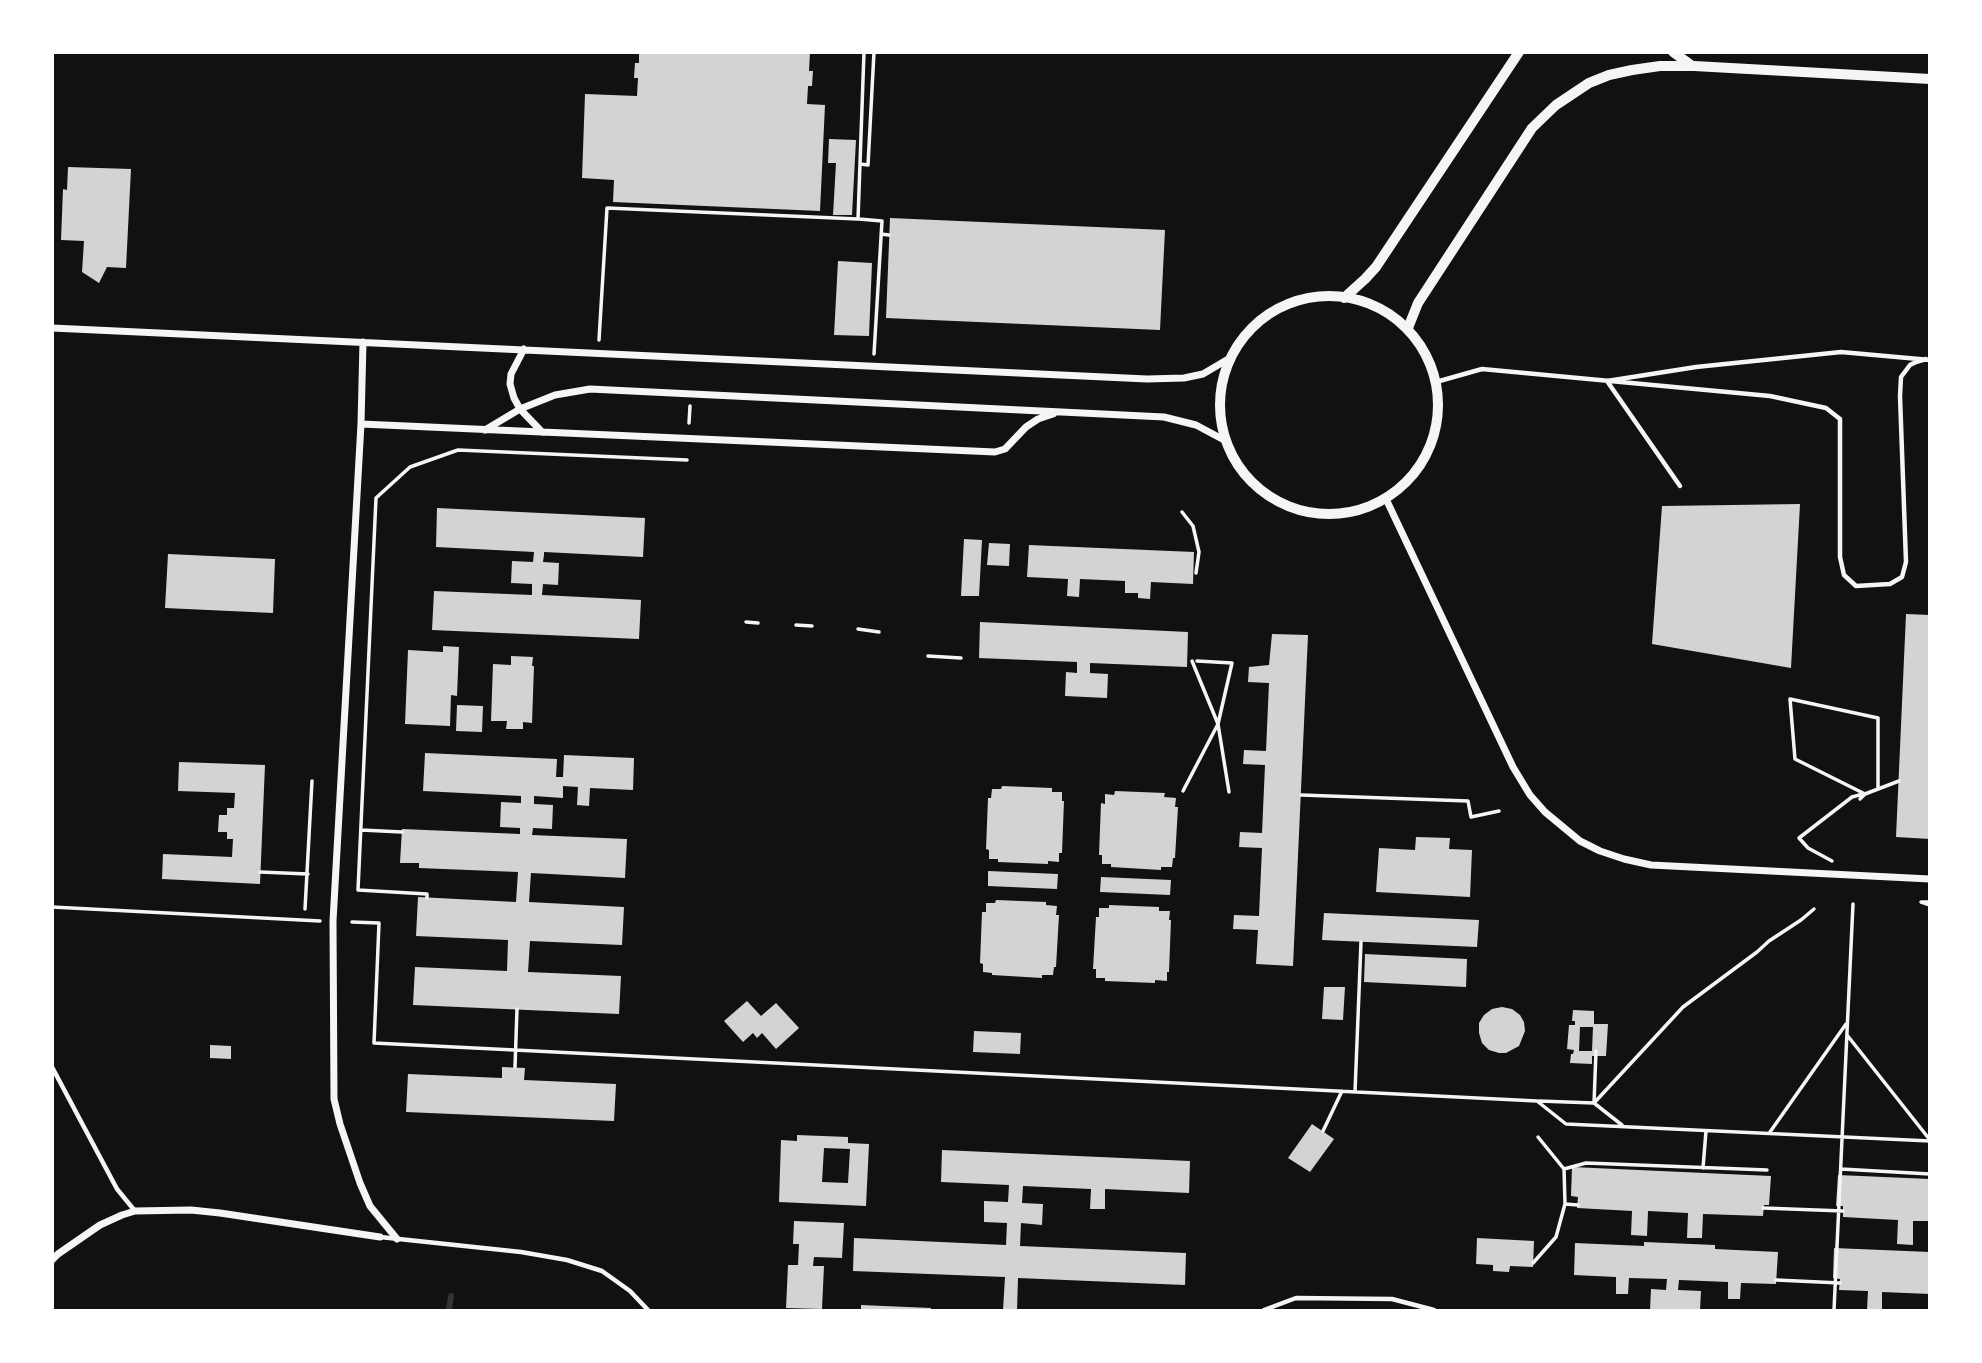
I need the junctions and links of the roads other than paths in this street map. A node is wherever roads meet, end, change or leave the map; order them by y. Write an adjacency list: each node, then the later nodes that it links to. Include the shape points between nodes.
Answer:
1 (1519, 52): 5 (street, via 1376,267)
2 (1673, 52): 3 (street)
3 (1694, 66): 4 (street); 7 (street, via 1660,66 1609,75 1573,93 1544,116 1418,303)
4 (1926, 77)
5 (1344, 298): 7 (street, via 1362,300); 10 (street, via 1331,295 1298,300 1270,313 1247,332)
6 (52, 328): 8 (street)
7 (1408, 328): 13 (street, via 1432,364)
8 (363, 342): 9 (street); 16 (street)
9 (524, 349): 10 (street, via 1147,379 1203,374); 14 (street, via 510,384)
10 (1230, 358): 19 (street, via 1221,387)
11 (1928, 360): 12 (lane, via 1841,352); 12 (lane, via 1910,365 1901,377 1906,562 1902,577 1890,584 1856,586 1844,575 1840,557 1840,419 1826,408 1770,396)
12 (1608, 380): 13 (lane, via 1482,369); 20 (lane)
13 (1436, 382): 21 (street, via 1438,425 1428,454 1410,480)
14 (520, 409): 15 (street, via 555,395 590,389); 17 (street); 18 (street)
15 (1060, 412): 18 (street, via 1038,419 1005,449 995,452); 19 (street, via 1164,417 1196,425)
16 (360, 424): 17 (street); 26 (street, via 333,921 334,1088 340,1124 360,1183 370,1206)
17 (485, 430): 18 (street)
18 (543, 432)
19 (1224, 440): 21 (street, via 1252,484 1282,504 1317,514 1353,512)
20 (1680, 486)
21 (1386, 499): 22 (street, via 1513,767 1545,812 1580,841 1651,865)
22 (1930, 880)
23 (52, 1067): 24 (lane, via 117,1189)
24 (135, 1211): 25 (street, via 220,1213); 27 (street, via 100,1225)
25 (380, 1237): 26 (lane)
26 (397, 1239): 28 (lane, via 567,1260 602,1271)
27 (52, 1260)
28 (648, 1311)
29 (1264, 1311): 30 (lane, via 1296,1298 1392,1299)
30 (1434, 1311)

